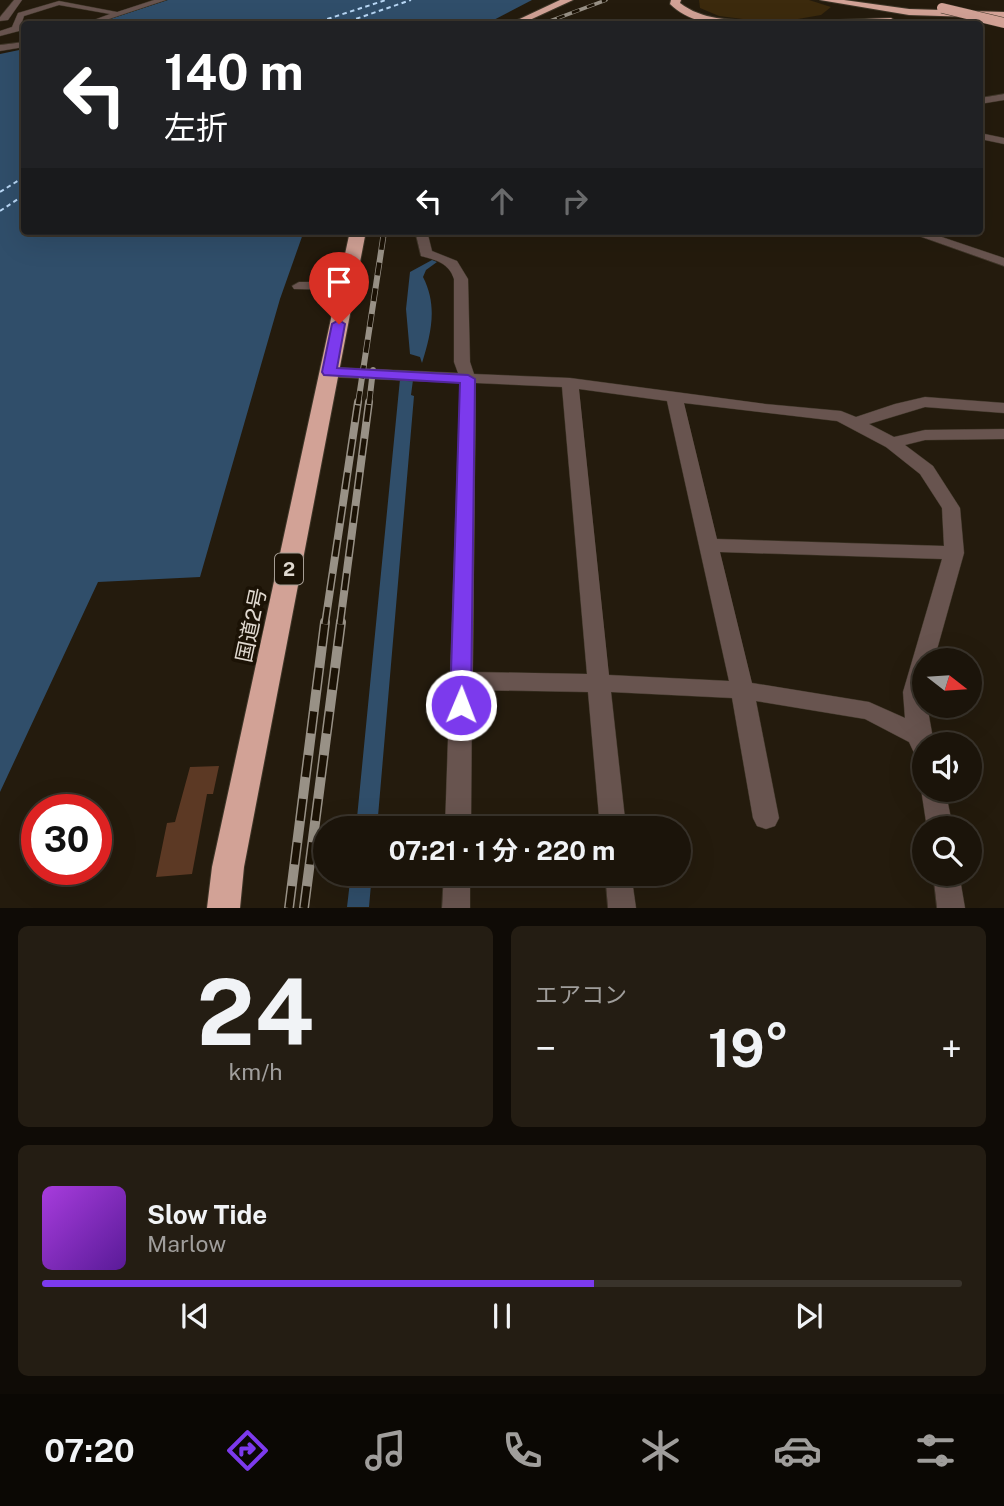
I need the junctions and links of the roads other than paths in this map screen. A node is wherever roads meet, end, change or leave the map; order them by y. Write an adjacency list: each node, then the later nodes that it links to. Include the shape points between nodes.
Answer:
1 (18, 0): 9 (street)
2 (162, 0): 12 (street)
3 (568, 0): 13 (highway)
4 (676, 0): 14 (highway, via 681,9 702,18)
5 (825, 0): 10 (highway)
6 (910, 0): 8 (highway)
7 (930, 0): 8 (highway)
8 (947, 7): 10 (highway, bridge)
9 (0, 19)
10 (1004, 19)
11 (84, 21): 17 (street, via 113,12 59,3 21,15)
12 (96, 21)
13 (521, 21)
14 (730, 21)
15 (983, 26): 16 (highway)
16 (1004, 29)
17 (20, 30): 18 (street)
18 (0, 34)
19 (21, 45): 20 (street)
20 (0, 48)
21 (1004, 97): 22 (street)
22 (983, 100)
23 (983, 137): 24 (street)
24 (1004, 141)
25 (357, 235): 30 (highway, 国道2号 / 2)
26 (422, 235): 32 (street, via 426,253 449,259 461,279 462,362)
27 (923, 235): 28 (street)
28 (1004, 262)
29 (299, 286): 30 (street)
30 (346, 286): 31 (highway, 国道2号 / 2)
31 (329, 372): 32 (street); 52 (highway, 国道2号 / 2)
32 (468, 379): 33 (street); 41 (street)
33 (570, 383): 34 (street); 42 (street)
34 (674, 396): 36 (street, via 841,416); 39 (street)
35 (1004, 408): 36 (street, via 925,402)
36 (857, 423): 38 (street)
37 (1004, 434): 38 (street, via 925,435)
38 (892, 443): 40 (street, via 927,470 951,508)
39 (709, 545): 40 (street); 43 (street)
40 (954, 553): 44 (street, via 914,692)
41 (462, 681): 42 (street); 46 (street)
42 (598, 682): 43 (street); 47 (street)
43 (743, 690): 45 (street, via 869,711); 48 (street)
44 (920, 732)
45 (912, 737)
46 (458, 816)
47 (612, 816)
48 (766, 818)
49 (457, 886): 53 (street)
50 (619, 886): 54 (street)
51 (948, 886): 55 (street)
52 (222, 908)
53 (456, 908)
54 (622, 908)
55 (951, 908)

